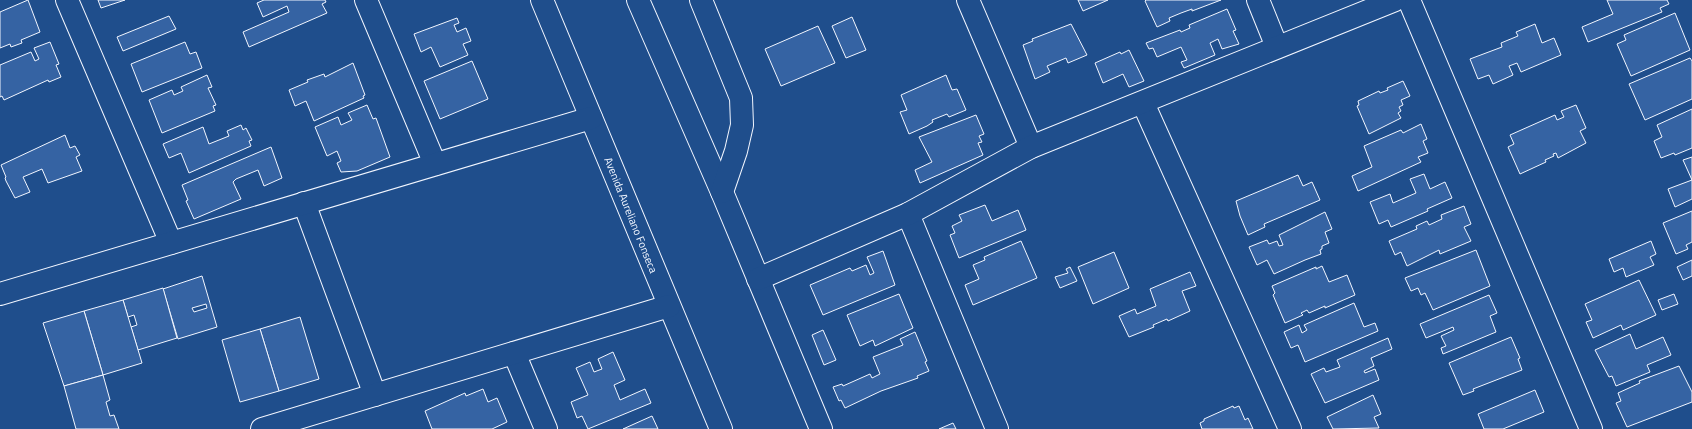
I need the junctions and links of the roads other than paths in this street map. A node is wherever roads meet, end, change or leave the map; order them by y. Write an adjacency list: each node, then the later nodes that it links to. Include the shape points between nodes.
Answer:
1 (67, 0): 18 (street)
2 (366, 0): 14 (street)
3 (542, 0): 12 (street, Avenida Aureliano Fonseca)
4 (638, 0): 15 (street)
5 (701, 0): 15 (street, via 741,98 742,125)
6 (968, 0): 13 (street)
7 (1258, 0): 10 (street)
8 (1394, 0): 10 (street)
9 (1409, 0): 30 (street)
10 (1277, 47): 11 (street)
11 (1143, 103): 13 (street); 29 (street)
12 (592, 118): 14 (street); 21 (street, Avenida Aureliano Fonseca)
13 (1031, 147): 17 (street)
14 (435, 164): 16 (street)
15 (722, 192): 19 (street)
16 (304, 203): 18 (street); 23 (street)
17 (908, 214): 19 (street); 28 (street)
18 (171, 243): 20 (street)
19 (758, 279): 27 (street)
20 (0, 294)
21 (669, 306): 22 (street); 26 (street, Avenida Aureliano Fonseca)
22 (514, 353): 23 (street); 25 (street)
23 (375, 395): 24 (street)
24 (262, 429)
25 (546, 429)
26 (721, 429)
27 (820, 429)
28 (997, 429)
29 (1290, 429)
30 (1591, 429)

